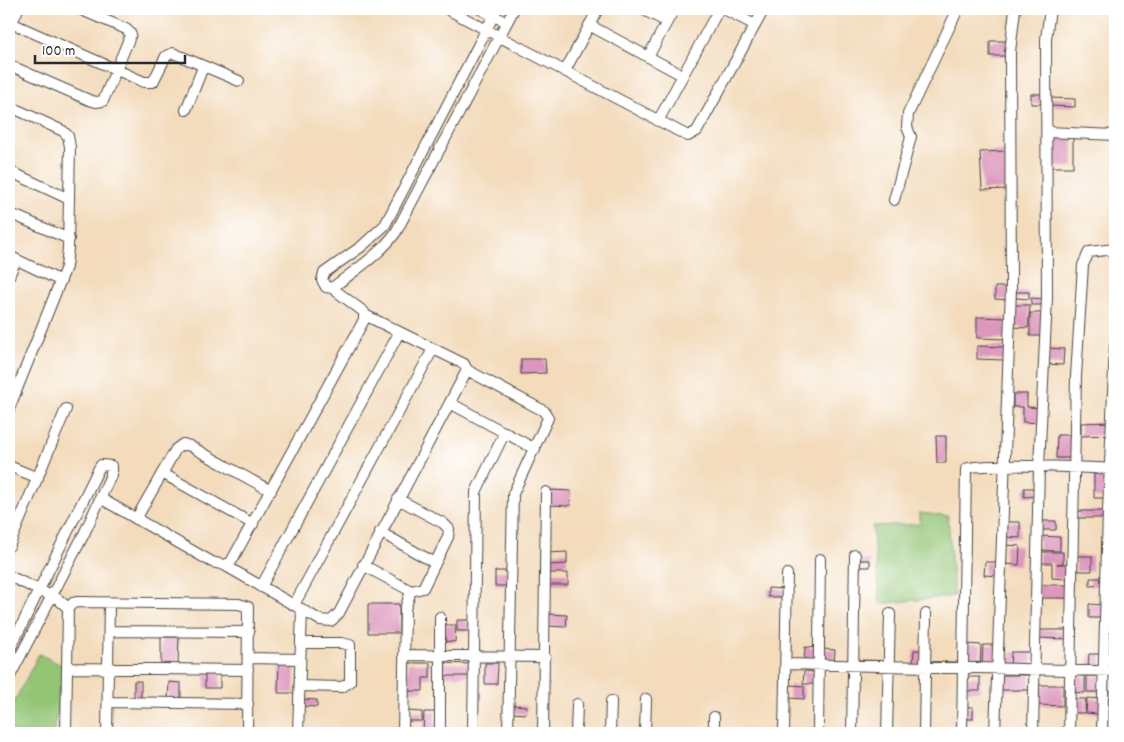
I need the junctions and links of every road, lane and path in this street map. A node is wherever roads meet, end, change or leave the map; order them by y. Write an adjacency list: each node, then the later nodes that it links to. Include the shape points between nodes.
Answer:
1 (18, 9): 18 (street)
2 (80, 9): 26 (street, via 131,34)
3 (447, 9): 21 (street)
4 (480, 9): 15 (street)
5 (514, 9): 16 (street)
6 (598, 9): 19 (street)
7 (642, 9): 17 (street)
8 (674, 9): 17 (street)
9 (718, 9): 28 (street)
10 (724, 9): 20 (street)
11 (764, 9): 20 (street)
12 (958, 9): 37 (street, via 908,114 907,127 912,137)
13 (1015, 9): 56 (street, via 1010,52 1011,288)
14 (1050, 9): 33 (street, via 1046,39)
15 (495, 12): 16 (street); 21 (street)
16 (507, 22): 22 (street)
17 (667, 22): 23 (street)
18 (10, 25): 26 (street)
19 (589, 25): 23 (street); 27 (street)
20 (755, 25): 32 (street, via 697,131 688,136)
21 (486, 29): 22 (street); 44 (street, via 385,226 322,276 326,287)
22 (500, 36): 27 (street); 44 (street, via 396,232)
23 (648, 57): 28 (street)
24 (9, 65): 26 (street, via 96,102 104,101)
25 (203, 67): 26 (street, via 172,53 166,56 153,82 144,82); 29 (street); 31 (street)
26 (117, 70)
27 (565, 71): 32 (street)
28 (682, 76): 32 (street)
29 (239, 81)
30 (9, 108): 36 (street, via 68,136)
31 (186, 110)
32 (658, 121)
33 (1047, 132): 34 (street); 57 (street, via 1047,298)
34 (1115, 135)
35 (9, 171): 36 (street)
36 (69, 199): 39 (street)
37 (894, 200)
38 (9, 213): 39 (street)
39 (68, 239): 43 (street, via 66,267)
40 (1115, 249): 58 (street, via 1089,252 1083,265)
41 (12, 258): 42 (street); 43 (street)
42 (9, 276)
43 (61, 281): 51 (street)
44 (332, 288): 45 (street)
45 (365, 315): 46 (street); 62 (street)
46 (400, 333): 48 (street); 77 (street)
47 (1115, 345): 59 (street)
48 (433, 349): 49 (street, via 464,364); 82 (street)
49 (467, 370): 50 (street); 54 (street, via 548,414 548,423)
50 (450, 403): 53 (street); 65 (street)
51 (9, 409)
52 (66, 409): 61 (street)
53 (505, 432): 54 (street); 93 (street, via 476,492)
54 (536, 449): 94 (street, via 513,494)
55 (9, 466): 61 (street)
56 (1004, 466): 57 (street); 105 (street, via 966,468); 107 (street)
57 (1040, 467): 58 (street); 108 (street)
58 (1074, 468): 59 (street); 109 (street)
59 (1113, 469): 110 (street)
60 (162, 473): 62 (street, via 176,449 187,445); 66 (street); 67 (street)
61 (38, 478): 69 (street)
62 (271, 491): 67 (street)
63 (546, 492): 95 (street)
64 (100, 498): 66 (street); 78 (street, via 113,470 106,464 98,470); 80 (street)
65 (398, 499): 68 (street); 72 (street, via 449,529)
66 (136, 519): 73 (street, via 212,562)
67 (253, 524): 73 (street, via 234,559)
68 (380, 532): 72 (street); 74 (street)
69 (9, 546)
70 (855, 556): 100 (street)
71 (820, 559): 99 (street)
72 (435, 563): 79 (street, via 423,588)
73 (224, 565): 77 (street)
74 (363, 565): 79 (street); 82 (street, via 331,621 320,620)
75 (787, 574): 98 (street)
76 (9, 576): 78 (street)
77 (261, 587): 82 (street)
78 (39, 590): 80 (street); 90 (street)
79 (411, 591): 91 (street, via 405,609)
80 (52, 596): 83 (street); 112 (street)
81 (110, 603): 83 (street, via 73,603); 87 (street); 88 (street, via 245,605 249,610)
82 (298, 607): 89 (street)
83 (68, 608): 102 (street)
84 (890, 614): 101 (street)
85 (926, 614): 104 (street)
86 (440, 617): 92 (street)
87 (109, 631): 88 (street); 103 (street)
88 (249, 632): 96 (street)
89 (301, 643): 97 (street); 113 (street, via 350,645 350,677 347,685 342,687)
90 (9, 651)
91 (404, 654): 92 (street); 124 (street)
92 (440, 655): 93 (street); 125 (street)
93 (474, 656): 94 (street); 126 (street)
94 (509, 656): 95 (street); 127 (street)
95 (545, 657): 128 (street)
96 (249, 658): 97 (street); 106 (street)
97 (300, 659): 113 (street)
98 (786, 664): 99 (street); 133 (street)
99 (819, 665): 100 (street); 134 (street)
100 (854, 666): 101 (street); 135 (street)
101 (889, 667): 104 (street); 136 (street)
102 (67, 668): 103 (street); 120 (street)
103 (108, 668): 106 (street); 116 (street)
104 (925, 668): 105 (street); 137 (street)
105 (963, 669): 107 (street); 138 (street)
106 (248, 670): 117 (street)
107 (997, 670): 108 (street); 139 (street)
108 (1035, 670): 109 (street); 140 (street)
109 (1070, 671): 110 (street); 141 (street)
110 (1103, 671): 111 (street); 142 (street)
111 (1115, 671)
112 (9, 678)
113 (300, 686): 123 (street)
114 (646, 699): 131 (street)
115 (611, 701): 130 (street)
116 (108, 702): 117 (street); 121 (street)
117 (248, 704): 122 (street)
118 (578, 704): 129 (street)
119 (714, 717): 132 (street)
120 (66, 733)
121 (107, 733)
122 (247, 733)
123 (298, 733)
124 (403, 733)
125 (440, 733)
126 (473, 733)
127 (508, 733)
128 (543, 733)
129 (576, 733)
130 (610, 733)
131 (645, 733)
132 (714, 733)
133 (784, 733)
134 (818, 733)
135 (852, 733)
136 (887, 733)
137 (924, 733)
138 (962, 733)
139 (996, 733)
140 (1033, 733)
141 (1069, 733)
142 (1102, 733)

